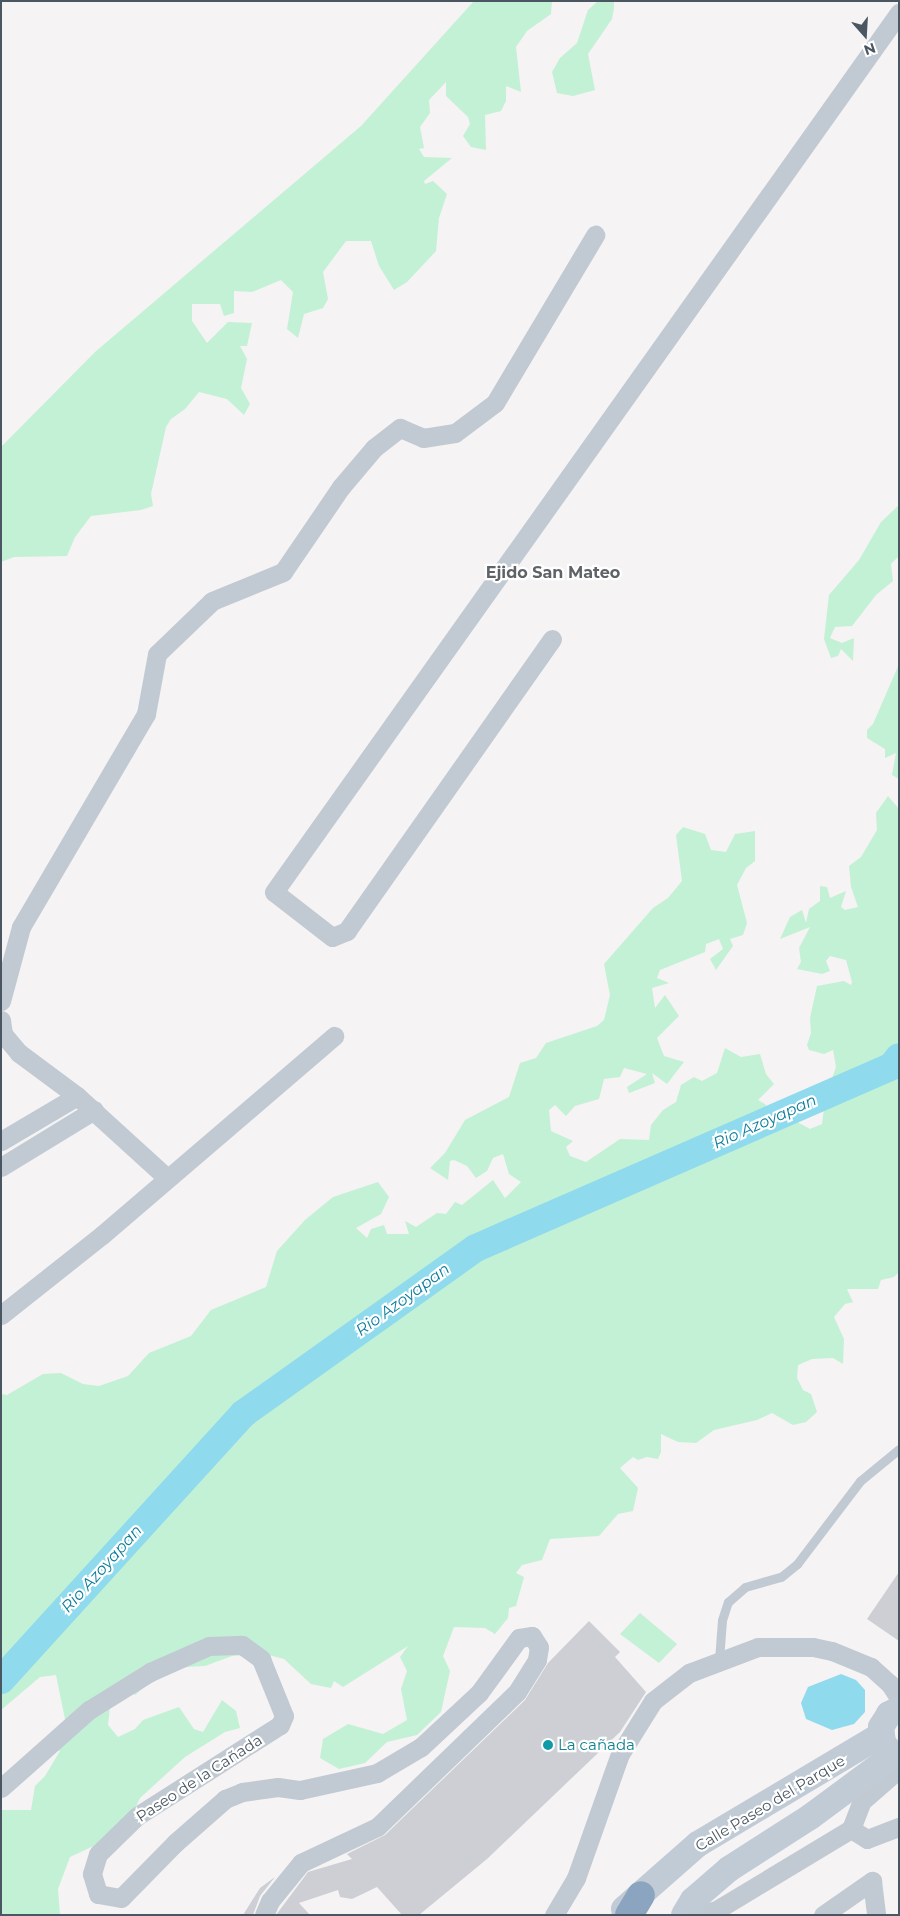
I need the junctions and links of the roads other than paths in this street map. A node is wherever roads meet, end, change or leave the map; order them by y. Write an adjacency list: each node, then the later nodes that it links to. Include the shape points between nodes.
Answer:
1 (899, 13): 3 (street, via 274,892 332,937 347,931)
2 (594, 235): 4 (street, via 495,403 454,434 423,438 400,428 374,448 341,487 283,572 212,601 157,654 146,714 21,927)
3 (552, 639)
4 (1, 1002)
5 (1, 1020): 7 (street, via 3,1034 19,1053)
6 (334, 1036): 11 (street)
7 (77, 1096): 8 (street); 9 (street)
8 (94, 1110): 10 (street); 11 (street)
9 (1, 1141)
10 (1, 1167)
11 (166, 1177): 12 (street, via 102,1235)
12 (1, 1315)
13 (899, 1449): 14 (lane, via 860,1481 797,1564 781,1577 745,1587 728,1602 722,1620)
14 (719, 1660): 15 (street, via 749,1649 779,1645 832,1651 872,1667); 23 (street, via 689,1673 653,1701 620,1754 576,1878)
15 (899, 1698)
16 (899, 1709): 17 (street, via 884,1720)
17 (893, 1753): 20 (street, via 862,1801); 21 (street, Calle Paseo del Parque, via 836,1765 698,1844); 25 (street, Calle Paseo del Parque, via 810,1817 728,1869 693,1900)
18 (1, 1788): 22 (street, Paseo de la Cañada, via 89,1710 150,1672 209,1646 242,1645 261,1658 284,1716 280,1726 137,1816 98,1854 92,1874 98,1894 122,1898 175,1843 225,1799 242,1792 278,1787 300,1790 377,1773 421,1747 480,1692 519,1638 532,1636 539,1647 537,1660 517,1692 377,1827 301,1863 270,1902)
19 (899, 1827): 20 (street, via 866,1839)
20 (851, 1829): 25 (street, via 715,1911)
21 (641, 1897): 24 (street, Calle Paseo del Parque); 25 (street, via 674,1892)
22 (264, 1915)
23 (554, 1915)
24 (618, 1915)
25 (684, 1915)
26 (823, 1915): 27 (street, via 872,1881)
27 (876, 1915)

